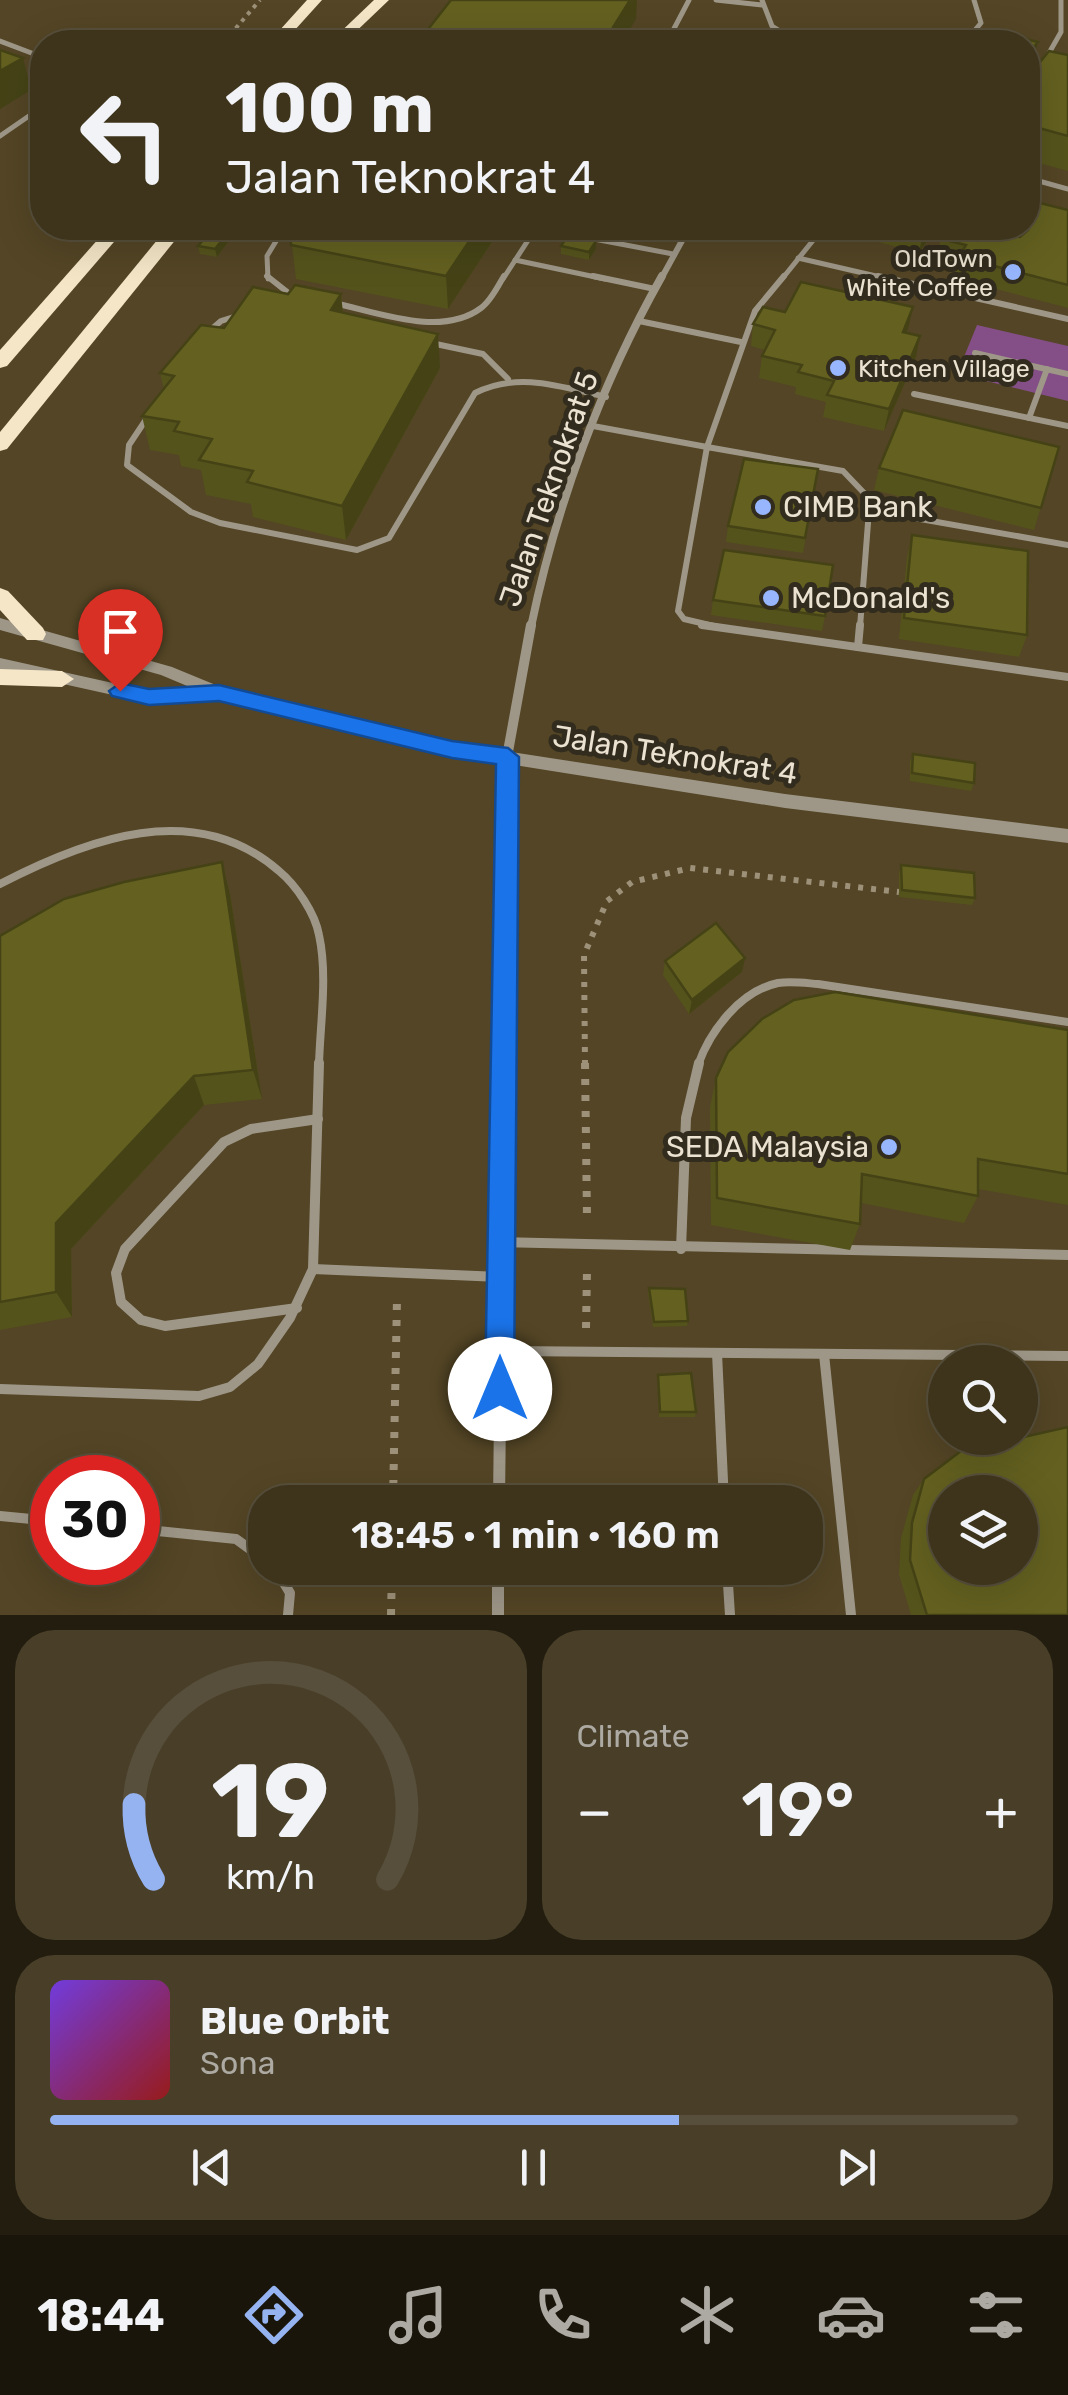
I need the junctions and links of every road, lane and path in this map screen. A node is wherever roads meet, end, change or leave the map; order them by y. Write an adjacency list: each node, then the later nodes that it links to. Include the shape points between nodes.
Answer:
1 (260, 0): 10 (path)
2 (311, 0): 11 (main road)
3 (364, 0): 12 (main road)
4 (382, 0): 13 (main road)
5 (689, 0): 14 (lane)
6 (716, 0): 9 (lane)
7 (974, 0): 16 (lane, via 981,23)
8 (1061, 0): 19 (lane, via 1061,36)
9 (762, 3): 15 (lane)
10 (234, 30)
11 (287, 30)
12 (338, 30)
13 (350, 30)
14 (673, 30)
15 (778, 30)
16 (975, 30)
17 (0, 41): 18 (lane)
18 (30, 52)
19 (1042, 64)
20 (30, 116): 21 (lane)
21 (0, 136)
22 (1040, 181): 23 (lane)
23 (1068, 188)
24 (106, 240): 44 (main road)
25 (166, 240): 54 (main road)
26 (275, 240): 35 (lane, via 264,254 266,274 286,294)
27 (528, 240): 33 (lane)
28 (599, 240): 31 (lane)
29 (681, 240): 31 (street, Jalan Teknokrat 5)
30 (812, 240): 32 (lane)
31 (673, 254): 34 (street, Jalan Teknokrat 5)
32 (798, 258): 38 (lane); 40 (lane, via 756,311)
33 (515, 260): 34 (lane); 36 (lane, via 484,307 456,320)
34 (655, 289): 39 (street, Jalan Teknokrat 5)
35 (304, 298)
36 (323, 301)
37 (250, 312): 42 (lane, via 221,321)
38 (1068, 319)
39 (639, 322): 40 (lane); 49 (street, Jalan Teknokrat 5)
40 (742, 342): 55 (lane)
41 (428, 343): 47 (lane, via 483,354)
42 (200, 344)
43 (975, 353): 45 (lane)
44 (0, 362)
45 (1047, 369): 46 (lane); 51 (lane)
46 (1068, 374)
47 (508, 379): 49 (lane); 50 (lane, via 475,393 389,538 356,550 191,512 127,464 128,444)
48 (914, 394): 51 (lane)
49 (606, 397): 52 (street, Jalan Teknokrat 5)
50 (159, 402)
51 (1029, 418): 53 (lane)
52 (594, 426): 55 (lane); 67 (street, Jalan Teknokrat 5, via 536,597)
53 (1068, 426)
54 (0, 446)
55 (707, 447): 56 (lane, via 843,471 865,494); 61 (lane, via 678,611 684,619)
56 (869, 510): 57 (lane); 61 (lane)
57 (1068, 544)
58 (0, 596): 60 (main road)
59 (0, 624): 60 (street, Jalan Teknokrat 4)
60 (35, 634): 66 (street, Jalan Teknokrat 4)
61 (858, 647): 64 (lane)
62 (0, 664): 65 (street, Jalan Teknokrat 4)
63 (0, 677): 65 (main road)
64 (1068, 678)
65 (62, 679): 66 (street, Jalan Teknokrat 4, via 149,697)
66 (219, 693): 67 (street, Jalan Teknokrat 4)
67 (508, 757): 68 (street, Jalan Teknokrat 4); 73 (street, Jalan Teknokrat 5)
68 (1068, 836)
69 (0, 884): 72 (lane, via 80,847 149,832 192,827 260,852 292,884 318,926)
70 (900, 892): 74 (path, via 690,868 657,872 605,898 584,955)
71 (1068, 1022): 75 (lane, via 818,984 780,983 751,994 720,1021 694,1068)
72 (318, 1120): 77 (lane); 80 (lane, via 278,1123 224,1142 125,1248 116,1274 121,1302 141,1320 164,1326)
73 (501, 1242): 74 (lane); 79 (street, Jalan Teknokrat 5)
74 (588, 1246): 75 (lane); 83 (path)
75 (682, 1249): 76 (lane)
76 (1068, 1255)
77 (313, 1269): 78 (lane); 80 (lane)
78 (397, 1272): 79 (lane); 87 (path)
79 (500, 1277): 81 (street, Jalan Teknokrat 5)
80 (297, 1308): 86 (lane, via 254,1368 228,1389 199,1396)
81 (500, 1351): 83 (lane); 88 (street, Jalan Teknokrat 5)
82 (717, 1353): 83 (lane); 84 (lane); 89 (lane)
83 (586, 1354)
84 (824, 1354): 85 (lane); 102 (lane)
85 (1068, 1356)
86 (0, 1389)
87 (393, 1485)
88 (499, 1485)
89 (723, 1485)
90 (0, 1516): 91 (lane)
91 (30, 1519)
92 (160, 1531): 93 (lane, via 236,1539)
93 (248, 1548)
94 (285, 1585): 98 (lane)
95 (392, 1585): 99 (path)
96 (498, 1585): 100 (street)
97 (728, 1585): 101 (lane)
98 (288, 1615)
99 (391, 1615)
100 (498, 1615)
101 (730, 1615)
102 (851, 1615)

